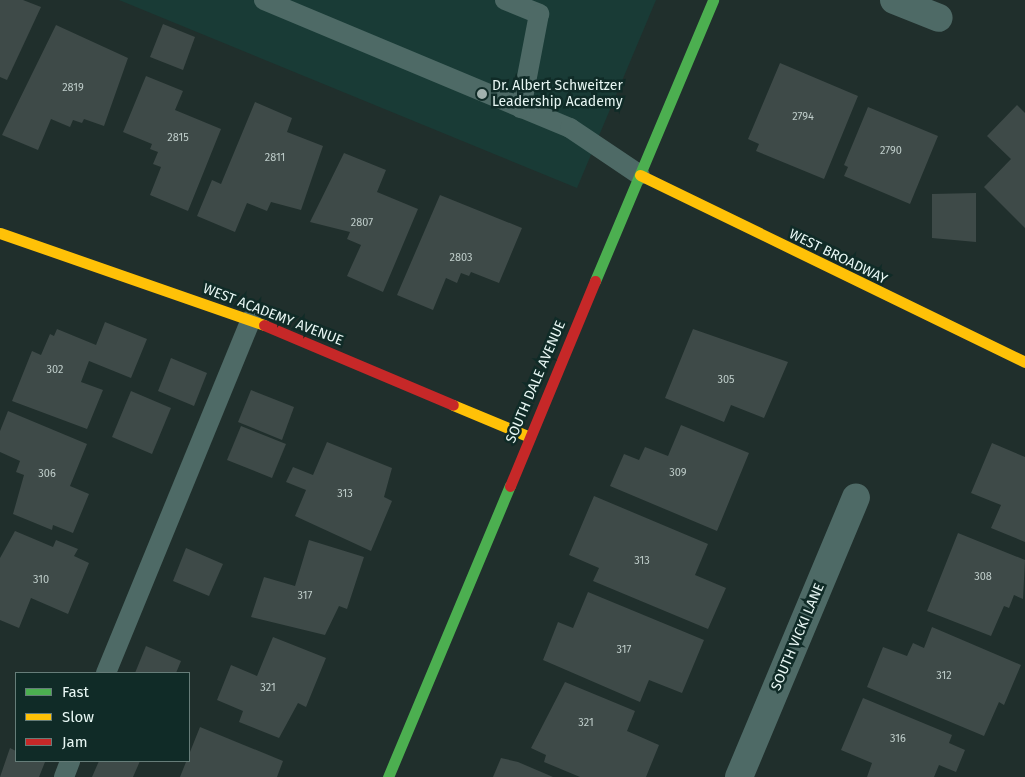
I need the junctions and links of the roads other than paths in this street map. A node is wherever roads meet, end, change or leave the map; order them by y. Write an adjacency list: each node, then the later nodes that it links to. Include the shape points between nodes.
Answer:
1 (264, 0): 6 (lane)
2 (506, 0): 6 (lane, via 539,14)
3 (713, 0): 7 (street, SOUTH DALE AVENUE)
4 (894, 0): 5 (street)
5 (940, 18)
6 (520, 108): 7 (lane, via 570,128)
7 (640, 175): 10 (street, WEST BROADWAY); 11 (street, SOUTH DALE AVENUE)
8 (0, 233): 9 (street, WEST ACADEMY AVENUE)
9 (251, 320): 11 (street, WEST ACADEMY AVENUE); 13 (lane)
10 (1025, 362)
11 (530, 437): 16 (street, SOUTH DALE AVENUE)
12 (856, 496): 17 (street, SOUTH VICKI LANE)
13 (106, 672)
14 (70, 762): 15 (lane)
15 (64, 777)
16 (388, 777)
17 (739, 777)

